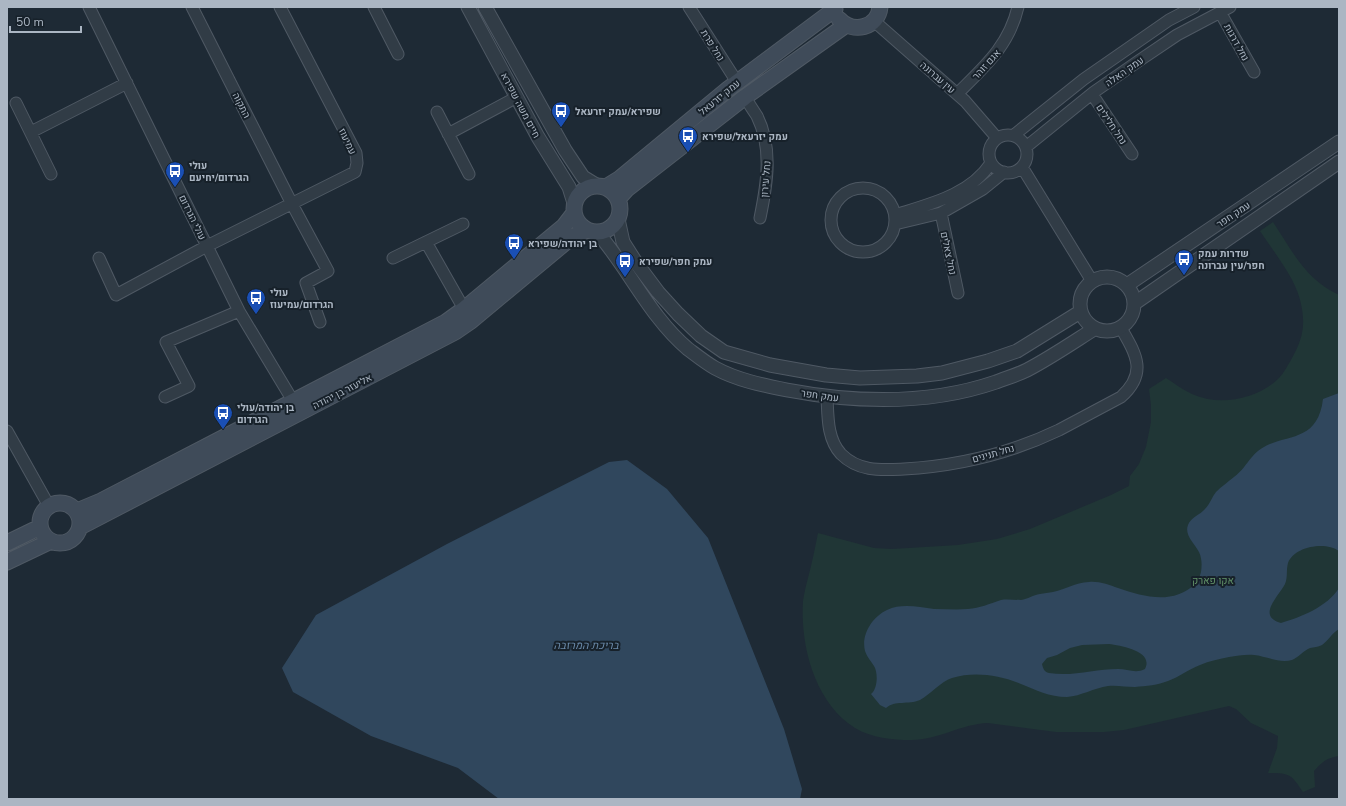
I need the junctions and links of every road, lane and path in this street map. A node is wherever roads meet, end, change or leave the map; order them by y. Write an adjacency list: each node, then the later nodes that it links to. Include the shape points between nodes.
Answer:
1 (89, 7): 18 (street, עולי הגרדום)
2 (192, 7): 40 (street, התקוה)
3 (280, 7): 40 (street, עמיעוז, via 356,153 357,163 355,172)
4 (374, 7): 15 (street)
5 (468, 7): 21 (street, חיים משה שפירא)
6 (485, 7): 38 (street, חיים משה שפירא, via 564,150 583,177)
7 (690, 7): 17 (street, נחל פרת)
8 (880, 7): 13 (main road)
9 (1018, 7): 19 (street, אגם זוהר, via 1010,32 1002,46 990,62)
10 (1194, 7): 27 (street, עמק האלה, via 1169,20 1084,79)
11 (835, 8): 14 (main road, via 840,20); 17 (main road, עמק יזרעאל)
12 (1225, 10): 16 (street, נחל דרגות); 20 (street, עמק האלה, via 1178,35)
13 (874, 21): 14 (main road, via 864,27); 19 (street, עין עברונה)
14 (846, 25): 22 (main road, עמק יזרעאל)
15 (398, 54)
16 (1254, 72)
17 (737, 82): 38 (main road, עמק יזרעאל, via 619,179)
18 (127, 83): 25 (street); 49 (street, עולי הגרדום)
19 (957, 94): 28 (street, עין עברונה)
20 (1092, 94): 30 (street, עמק האלה); 31 (street, נחל חלילים)
21 (517, 97): 26 (street); 41 (street, חיים משה שפירא, via 568,187)
22 (745, 97): 39 (main road, עמק יזרעאל, via 627,189); 43 (street, נחל עירון, via 757,117 768,164)
23 (16, 103): 25 (street)
24 (437, 112): 26 (street)
25 (31, 132): 36 (street)
26 (448, 134): 37 (street)
27 (1014, 135): 28 (street); 30 (street)
28 (997, 138): 33 (street, via 990,147)
29 (1339, 142): 53 (street, עמק חפר)
30 (1026, 147): 34 (street, via 1027,158)
31 (1132, 154)
32 (1339, 162): 55 (street, עמק חפר)
33 (991, 163): 35 (street, via 997,170); 45 (street, via 985,173 975,181 940,202)
34 (1022, 167): 35 (street, via 1012,172); 52 (street)
35 (1004, 172): 42 (street, via 983,189)
36 (51, 174)
37 (469, 174)
38 (601, 186): 39 (main road, via 613,192); 41 (main road, via 588,187 580,192)
39 (618, 199): 44 (main road)
40 (292, 204): 49 (street, עמיעוז); 59 (street, התקוה, via 328,270 306,283)
41 (574, 208): 47 (main road, via 578,224); 56 (main road, אליעזר בן יהודה, via 564,226)
42 (941, 213): 45 (street); 54 (street, נחל צאלים)
43 (760, 218)
44 (618, 219): 47 (main road, via 610,228); 58 (street, עמק חפר, via 623,242 637,264 658,292 701,336 724,352 777,366 860,378 942,373 1017,351)
45 (895, 219): 45 (street, via 892,206 886,197 878,191 856,188 837,200 832,210 831,221 838,241 857,252 868,252 879,248 887,241 893,232)
46 (463, 224): 48 (street)
47 (592, 231): 63 (street, עמק חפר, via 610,247 668,328 714,368 766,386); 69 (main road, אליעזר בן יהודה, via 572,237 472,321 455,332)
48 (426, 242): 51 (street); 56 (street)
49 (207, 246): 50 (street, עמיעוז, via 116,295); 57 (street, עולי הגרדום)
50 (99, 258)
51 (393, 258)
52 (1092, 281): 53 (street, via 1110,277); 58 (street, via 1082,291)
53 (1127, 285): 55 (street, via 1134,297)
54 (958, 294)
55 (1134, 303): 60 (street, via 1131,318)
56 (464, 309): 64 (main road, אליעזר בן יהודה, via 446,322)
57 (239, 311): 62 (street, via 166,342 189,386); 64 (street, עולי הגרדום)
58 (1080, 312): 61 (street, via 1083,319)
59 (320, 322)
60 (1121, 328): 61 (street, via 1112,331); 63 (street, נחל תנינים, via 1138,362 1138,372 1129,390 1058,430 1008,450 968,460 939,466 879,470 866,469 852,463 841,454 833,442 828,427)
61 (1094, 329): 63 (street, עמק חפר, via 1026,370 972,388 919,398)
62 (165, 397)
63 (827, 397)
64 (293, 401): 67 (main road, אליעזר בן יהודה)
65 (7, 431): 66 (street)
66 (49, 506): 67 (main road, via 57,503 68,504); 68 (main road, via 42,514)
67 (77, 511): 69 (main road, via 81,521)
68 (40, 527): 70 (main road, via 46,538); 71 (main road)
69 (80, 527): 70 (main road, via 71,540 61,543)
70 (51, 541): 72 (main road)
71 (7, 543)
72 (7, 562)

